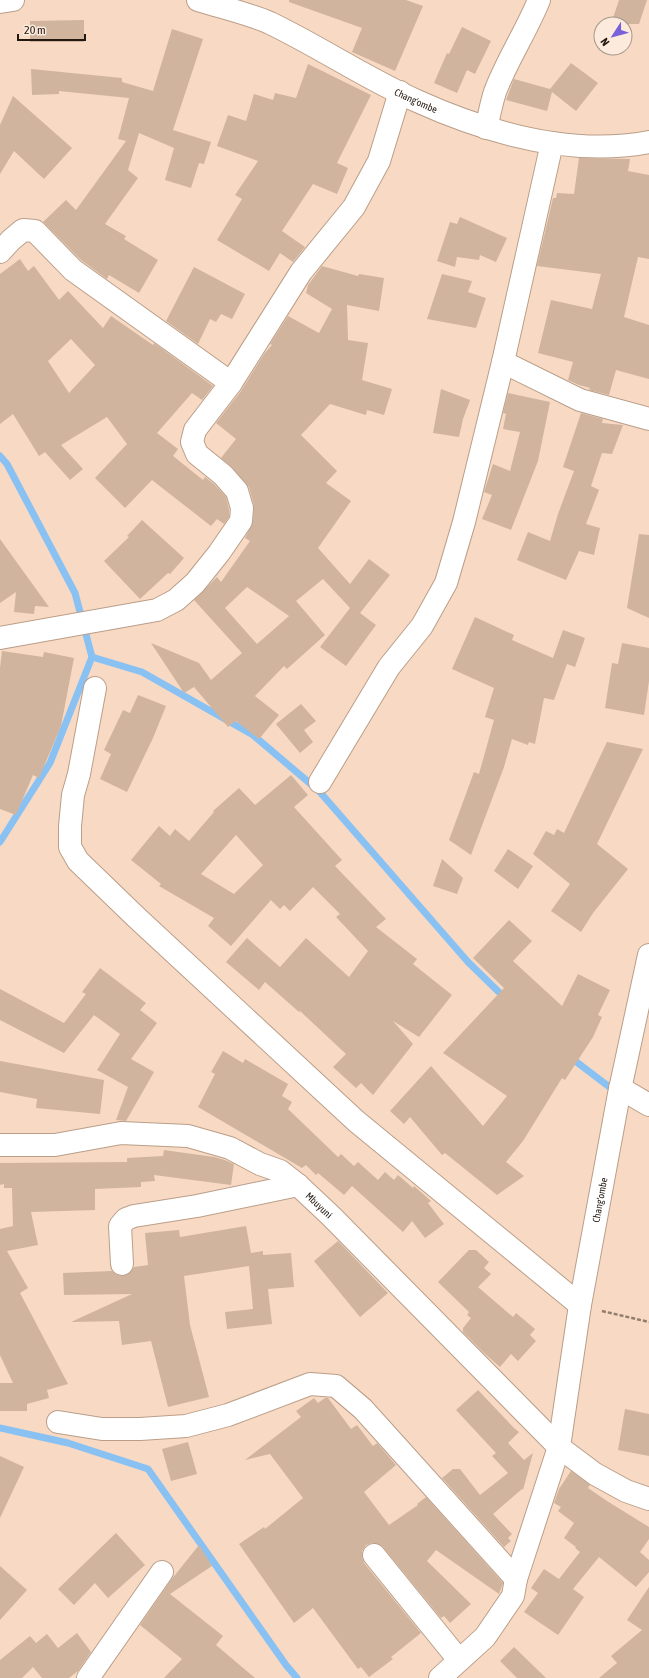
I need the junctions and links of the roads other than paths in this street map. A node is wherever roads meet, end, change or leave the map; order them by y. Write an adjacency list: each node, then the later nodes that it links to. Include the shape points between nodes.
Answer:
1 (13, 0): 4 (street)
2 (198, 0): 5 (street, Chang'ombe, via 269,23)
3 (539, 0): 6 (street, via 494,93)
4 (0, 2)
5 (400, 92): 6 (street, Chang'ombe); 11 (street, via 378,161 354,207 301,272)
6 (486, 128): 8 (street, Chang'ombe)
7 (649, 142): 8 (street, Chang'ombe, via 585,146)
8 (552, 143): 10 (street)
9 (4, 242): 11 (street, via 23,230 35,231 73,270)
10 (503, 362): 12 (street, via 580,400); 15 (street, via 464,522 446,583 422,626 389,667)
11 (231, 383): 13 (street, via 195,430 192,442 197,454 223,475 237,491 242,508 241,521 195,583 176,600 157,610)
12 (649, 419)
13 (0, 638)
14 (95, 688): 22 (street, via 73,795 70,847 78,861 356,1121)
15 (320, 782)
16 (649, 955): 17 (street, Chang'ombe)
17 (620, 1088): 18 (street); 22 (street, Chang'ombe)
18 (649, 1105)
19 (0, 1145): 20 (street, Mbuyuni, via 55,1145 121,1133 188,1136 230,1148 280,1171)
20 (298, 1185): 21 (street, via 126,1219 120,1226); 24 (street, Mbuyuni)
21 (122, 1264)
22 (580, 1305): 24 (street, Chang'ombe)
23 (58, 1422): 28 (street, via 102,1429 186,1426 228,1415 310,1384 336,1386 363,1409)
24 (559, 1447): 25 (street, Mbuyuni, via 595,1474 626,1491); 28 (street, Chang'ombe)
25 (649, 1499)
26 (374, 1555): 29 (street)
27 (162, 1572): 30 (street)
28 (516, 1579): 29 (street, Chang'ombe, via 513,1596 485,1637)
29 (459, 1660): 31 (street, Chang'ombe)
30 (88, 1678)
31 (440, 1678)

